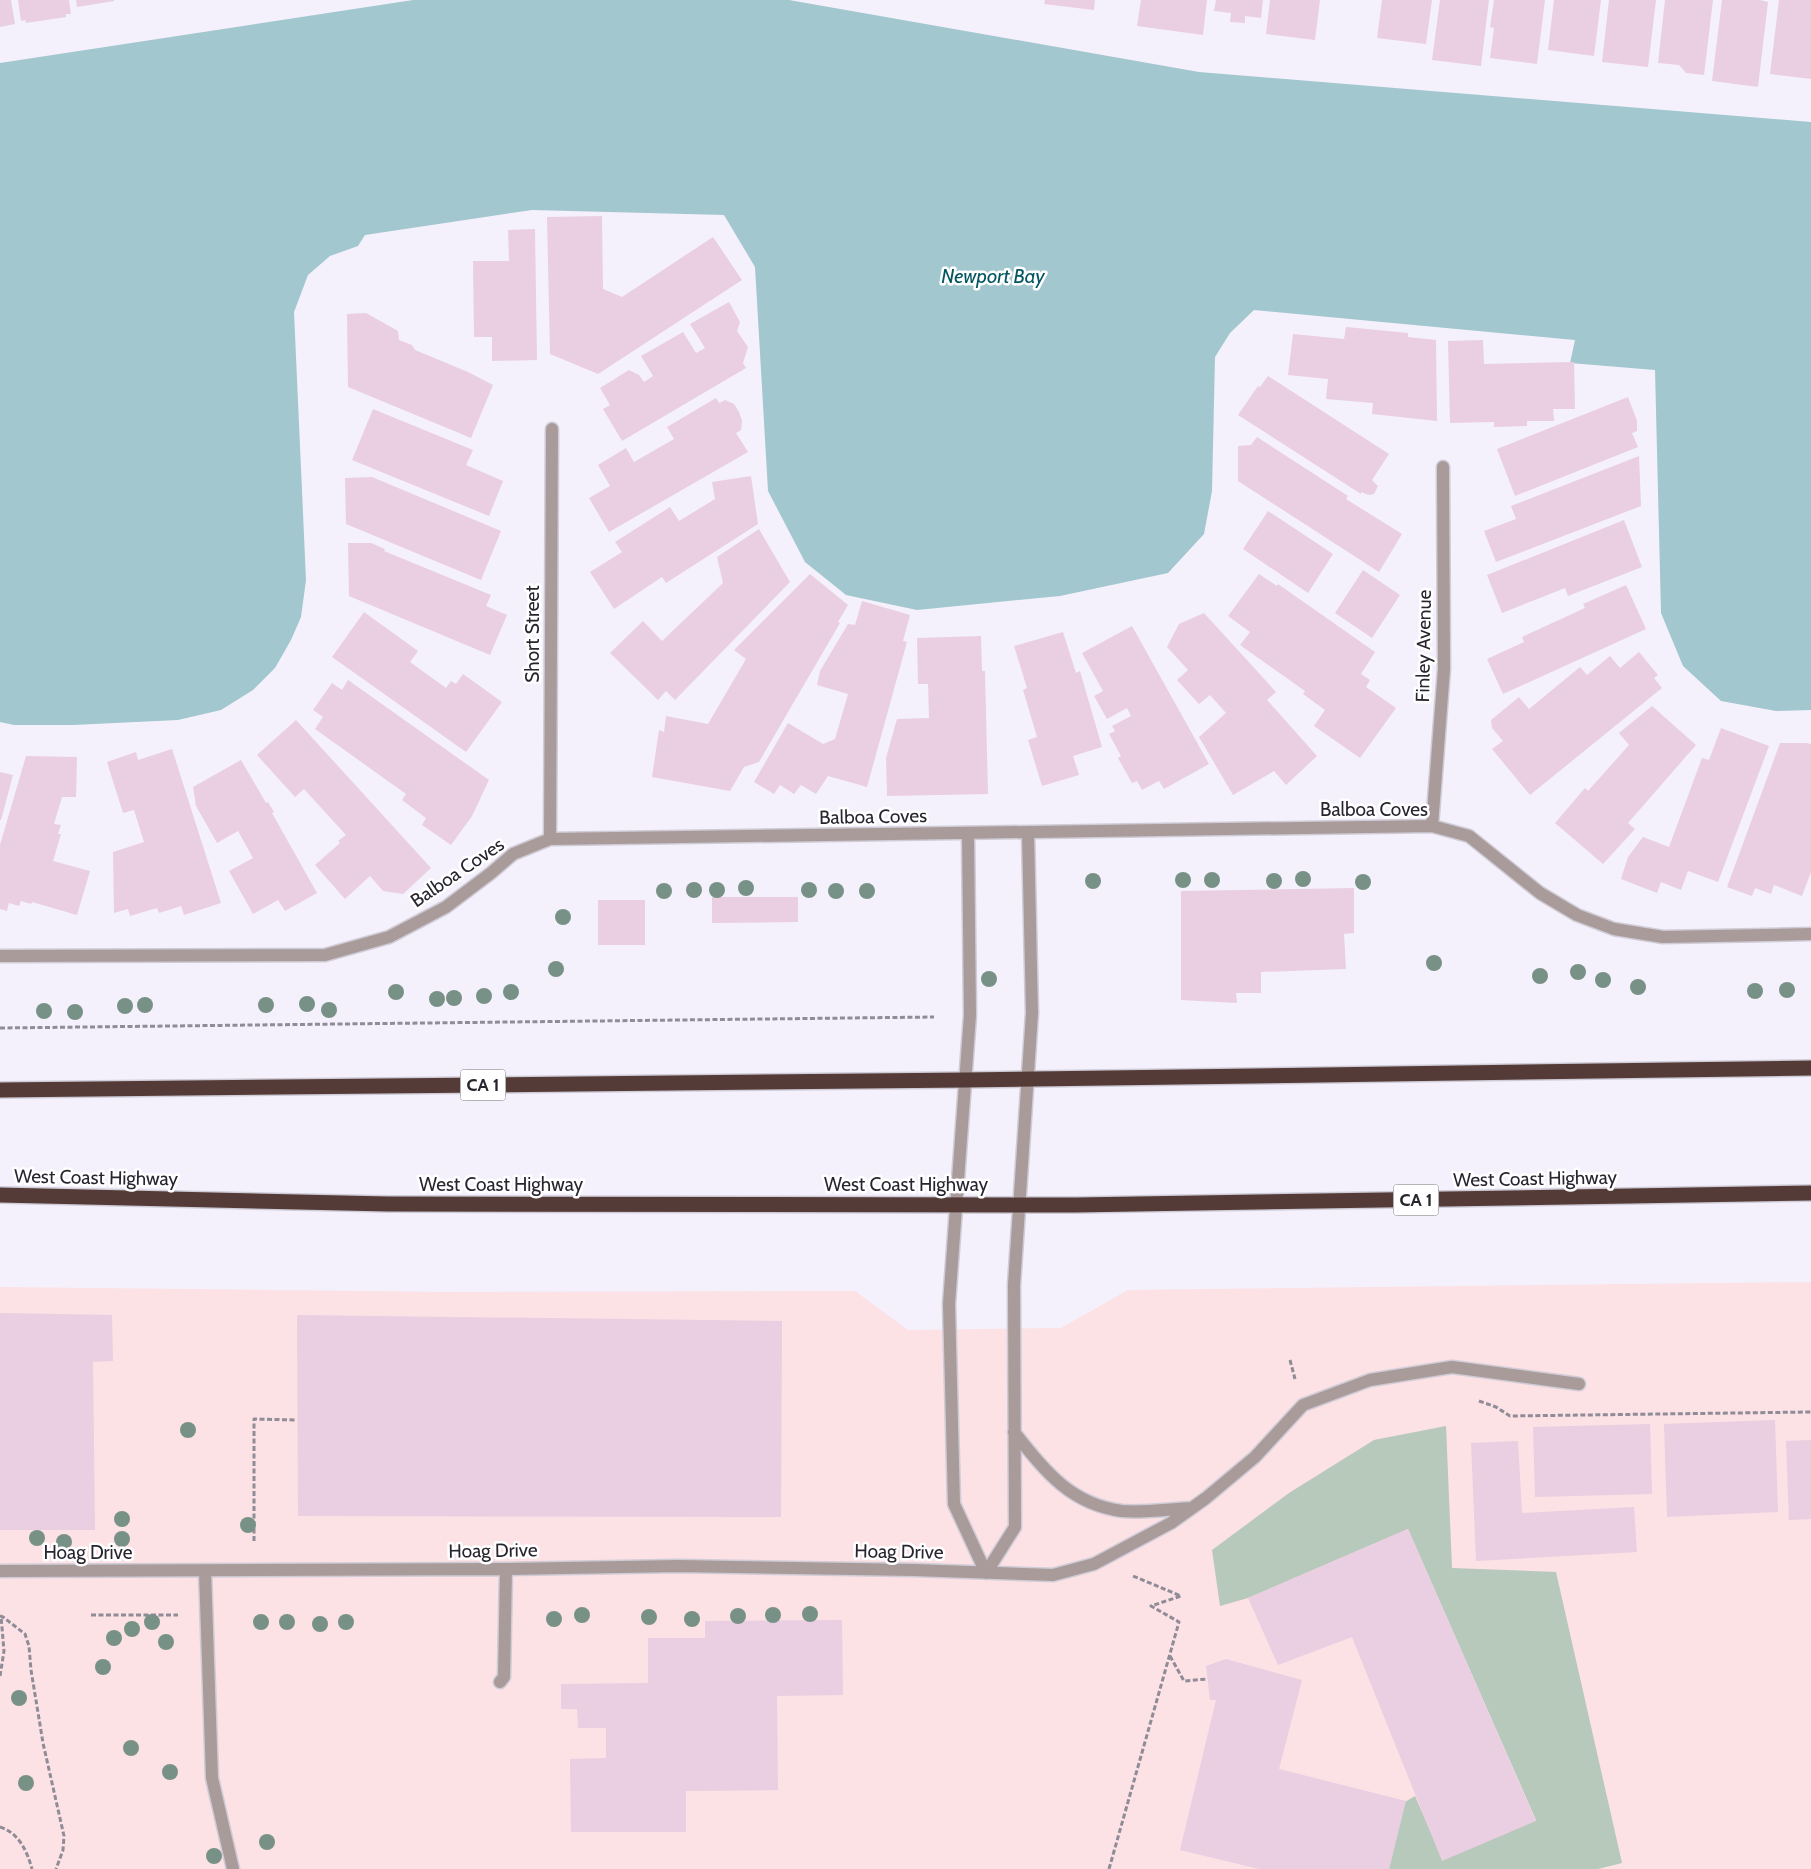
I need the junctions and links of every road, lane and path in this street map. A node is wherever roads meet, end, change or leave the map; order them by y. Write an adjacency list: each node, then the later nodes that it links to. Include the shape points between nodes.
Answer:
1 (552, 430): 6 (street, Short Street)
2 (1443, 467): 3 (street, Finley Avenue, via 1444,669)
3 (1432, 826): 5 (street, Balboa Coves); 7 (street, Balboa Coves, via 1469,836 1540,893 1577,915 1614,929 1663,937)
4 (968, 833): 5 (street, Balboa Coves); 6 (street, Balboa Coves); 13 (street, via 970,1015)
5 (1028, 833): 12 (street, via 1032,1013)
6 (550, 839): 8 (street, Balboa Coves, via 514,854 446,906 388,937 325,955)
7 (1811, 934)
8 (0, 956)
9 (934, 1017): 10 (path)
10 (0, 1028)
11 (1811, 1068): 12 (highway, CA 1)
12 (1028, 1079): 13 (highway, CA 1); 18 (street)
13 (966, 1080): 14 (highway, CA 1); 17 (street, Hoag Drive)
14 (0, 1090)
15 (1811, 1193): 18 (highway, West Coast Highway / CA 1)
16 (0, 1195): 17 (highway, West Coast Highway / CA 1, via 388,1204)
17 (956, 1204): 18 (highway, West Coast Highway / CA 1); 29 (street, Hoag Drive, via 949,1304 954,1504)
18 (1020, 1204): 23 (street, via 1014,1285)
19 (1579, 1384): 24 (street, via 1452,1367 1370,1380 1303,1405 1255,1457)
20 (1475, 1400): 21 (path, via 1510,1416)
21 (1811, 1412)
22 (297, 1420): 25 (path, via 254,1419)
23 (1014, 1432): 24 (street, via 1046,1471 1086,1502 1123,1511); 29 (street, via 1014,1527)
24 (1191, 1508): 29 (street, via 1171,1523 1094,1564 1054,1575)
25 (254, 1541)
26 (506, 1569): 28 (street, Hoag Drive); 29 (street, Hoag Drive, via 678,1566); 37 (street, via 504,1677)
27 (0, 1571): 28 (street, Hoag Drive)
28 (204, 1571): 41 (street, via 212,1778)
29 (986, 1573)
30 (1133, 1575): 34 (path, via 1181,1596 1151,1606 1179,1622)
31 (91, 1615): 32 (path)
32 (180, 1615)
33 (0, 1616): 35 (path, via 4,1651); 40 (path, via 25,1634 29,1646 43,1743 64,1836 64,1850)
34 (1169, 1656): 36 (path, via 1184,1681); 42 (path)
35 (0, 1676)
36 (1208, 1679)
37 (500, 1682)
38 (0, 1827): 39 (path, via 8,1829 17,1838)
39 (32, 1869)
40 (56, 1869)
41 (233, 1869)
42 (1109, 1869)

